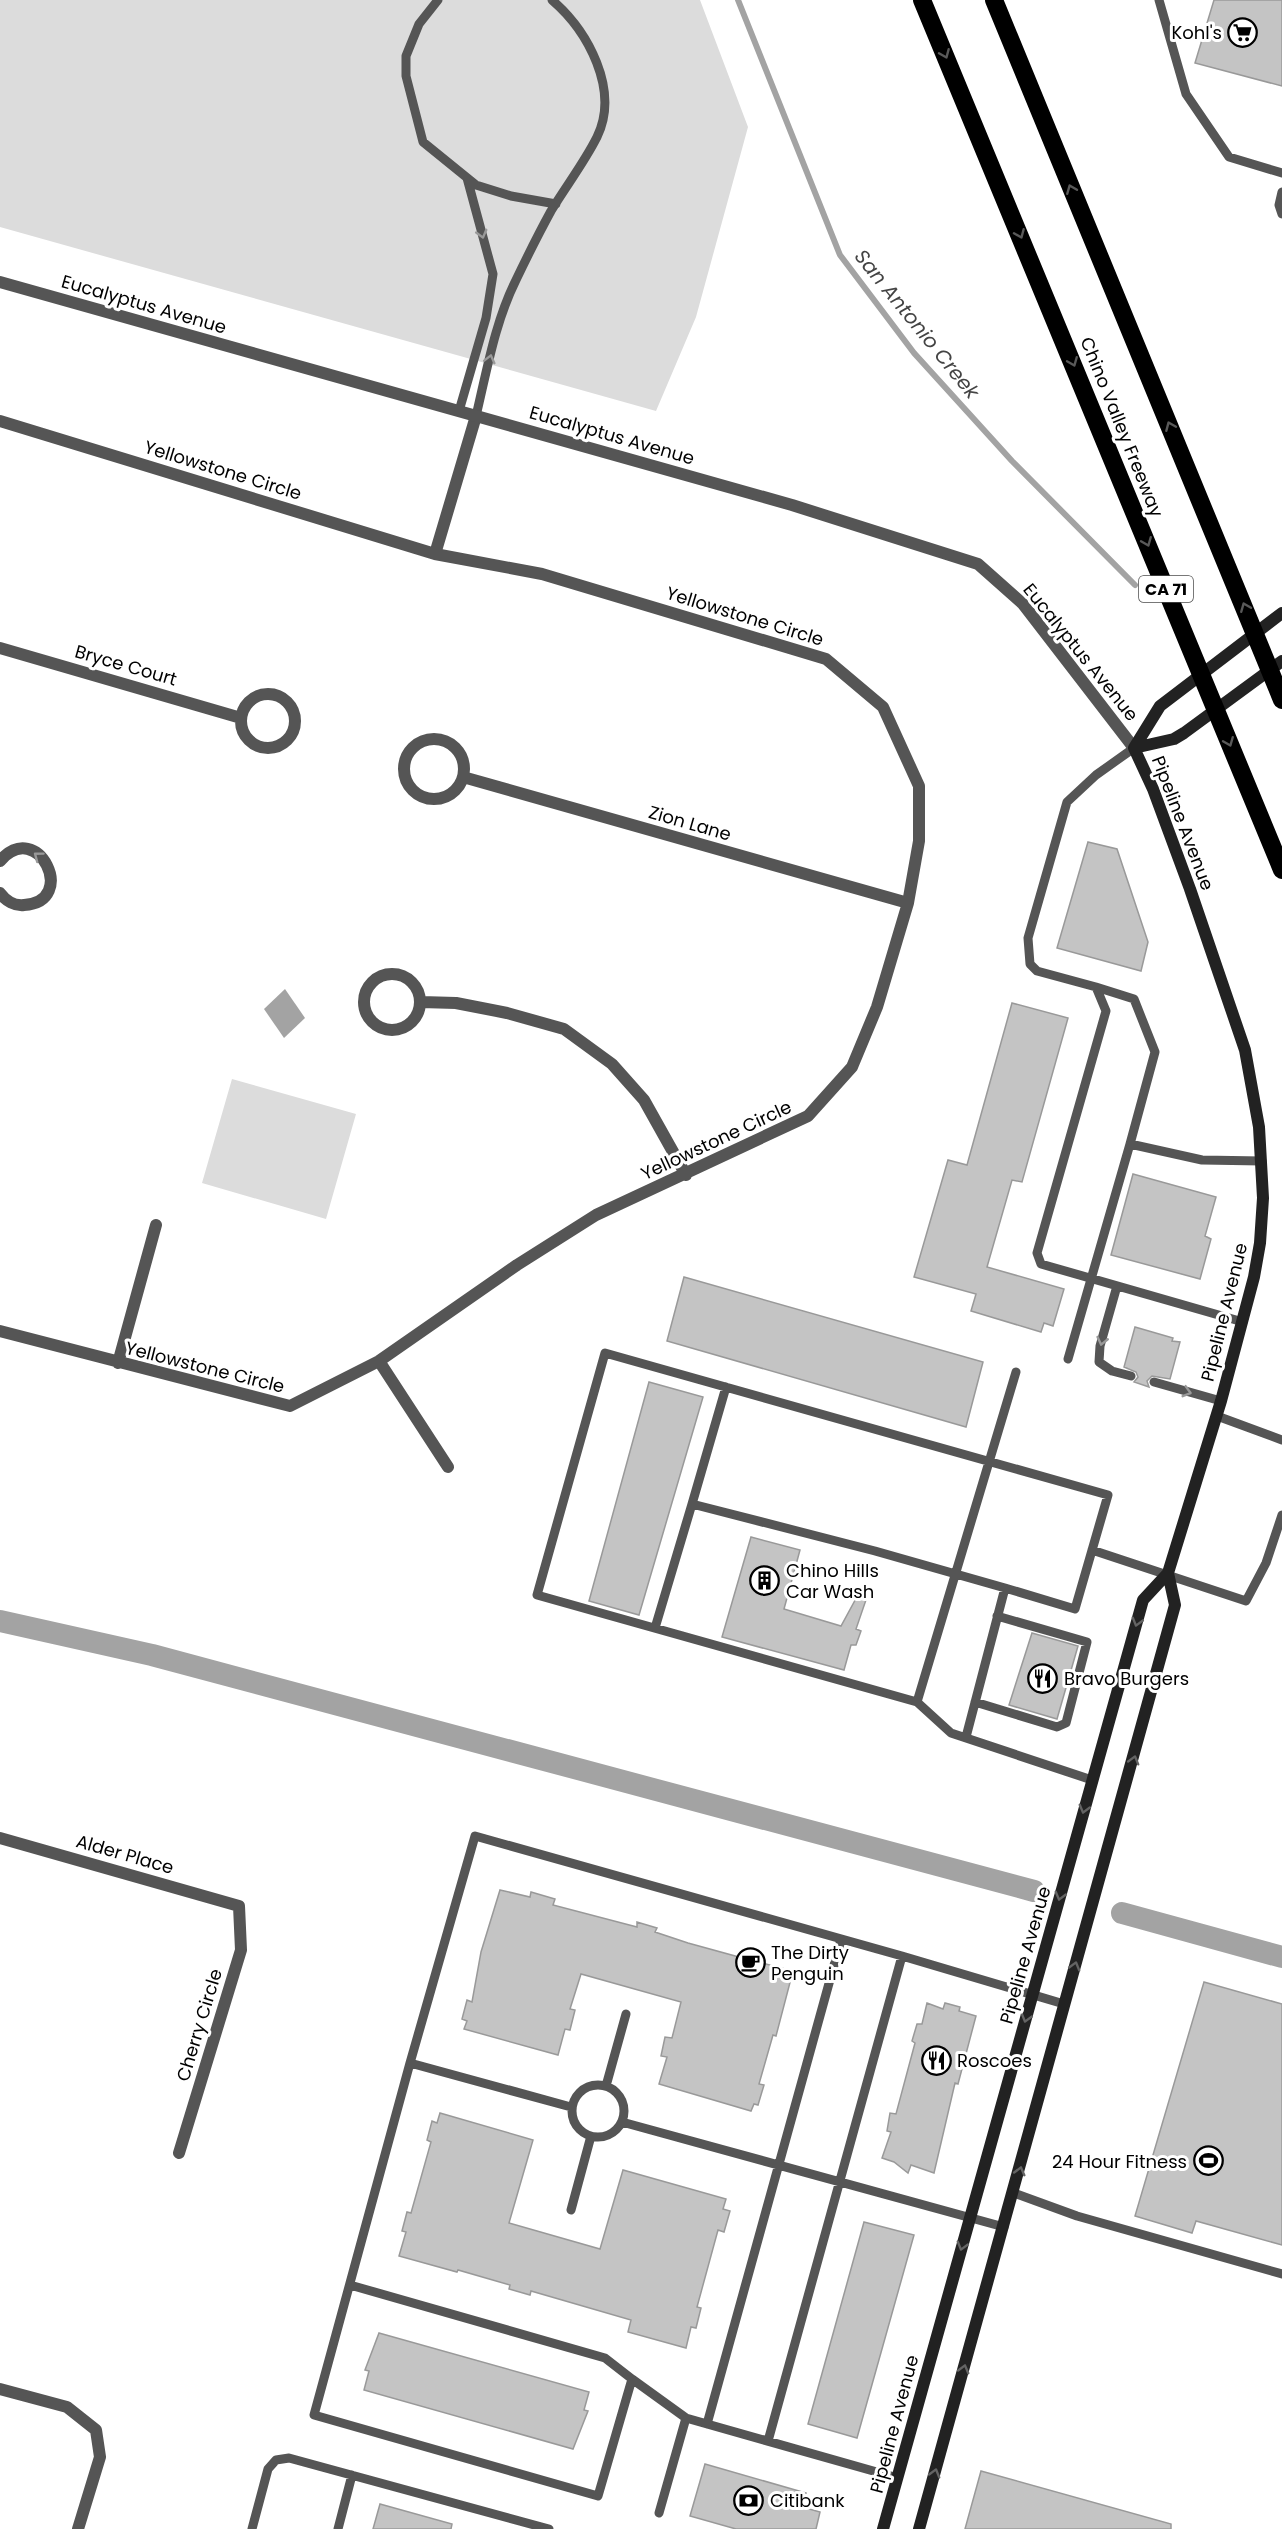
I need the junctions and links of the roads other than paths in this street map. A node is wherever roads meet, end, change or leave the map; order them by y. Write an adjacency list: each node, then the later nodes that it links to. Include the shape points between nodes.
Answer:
1 (438, 0): 7 (lane, via 419,24 406,56 406,76 423,142)
2 (552, 0): 9 (lane, via 571,16 604,83 604,114 598,135)
3 (922, 0): 24 (highway, Chino Valley Freeway / CA 71, one-way to 24)
4 (994, 0): 19 (highway, one-way to 4)
5 (1159, 0): 6 (lane, via 1186,93 1229,157)
6 (1282, 173)
7 (466, 178): 9 (lane, via 511,196); 12 (lane, one-way to 12, via 493,274 486,318)
8 (1282, 192): 10 (lane)
9 (556, 204): 13 (lane, one-way to 9, via 505,305)
10 (1282, 214)
11 (0, 282): 12 (street, Eucalyptus Avenue)
12 (459, 411): 13 (street, Eucalyptus Avenue)
13 (476, 416): 15 (street); 21 (street, Eucalyptus Avenue, via 792,505 978,564 1023,604)
14 (0, 421): 15 (street, Yellowstone Circle)
15 (435, 554): 26 (street, Yellowstone Circle, via 542,574 826,659 883,707 919,786 919,841)
16 (1282, 613): 21 (main road, Pipeline Avenue, via 1160,706)
17 (0, 648): 20 (street, Bryce Court)
18 (1282, 661): 21 (main road, Pipeline Avenue, via 1174,739)
19 (1282, 700)
20 (242, 717): 20 (street, via 245,735 258,746 276,747 294,729 289,704 274,695 256,697)
21 (1134, 748): 27 (lane, via 1067,802 1028,938 1030,964 1037,971); 30 (main road, Pipeline Avenue, via 1190,889 1245,1050)
22 (463, 777): 22 (street, via 460,754 442,740 418,743 404,761 407,784 426,798 449,795); 26 (street, Zion Lane)
23 (0, 861): 25 (street, one-way to 23, via 11,903 30,904 46,894 51,877 45,860 30,850 12,851)
24 (1282, 870)
25 (0, 893)
26 (908, 903): 31 (street, Yellowstone Circle, via 878,1006 852,1066 808,1116)
27 (1096, 987): 29 (lane, via 1134,999 1155,1052); 33 (lane, via 1106,1011 1037,1253 1041,1264)
28 (421, 1002): 28 (street, via 409,979 391,974 382,975 368,986 364,1005 371,1022 380,1028 398,1030 415,1020); 31 (street, via 466,1005 564,1029 612,1064 644,1100)
29 (1130, 1144): 30 (lane, via 1202,1160); 33 (lane)
30 (1262, 1161): 35 (main road, Pipeline Avenue, via 1260,1243)
31 (686, 1175): 38 (street, Yellowstone Circle, via 596,1215)
32 (156, 1225): 39 (street)
33 (1091, 1279): 34 (lane); 37 (lane)
34 (1117, 1286): 35 (lane); 41 (lane, one-way to 41, via 1098,1362)
35 (1243, 1322): 44 (main road, Pipeline Avenue)
36 (0, 1330): 39 (street, Yellowstone Circle)
37 (1068, 1359)
38 (379, 1361): 39 (street, Yellowstone Circle, via 290,1407); 48 (street)
39 (118, 1363)
40 (1016, 1372): 47 (lane)
41 (1131, 1376)
42 (1154, 1382): 44 (lane, one-way to 44)
43 (726, 1387): 47 (lane); 49 (lane); 56 (lane, via 605,1353 537,1595)
44 (1221, 1401): 45 (main road, Pipeline Avenue)
45 (1216, 1416): 46 (lane); 52 (main road, Pipeline Avenue)
46 (1282, 1440)
47 (990, 1461): 51 (lane, via 1108,1495); 53 (lane)
48 (448, 1467)
49 (692, 1504): 53 (lane); 56 (lane)
50 (1282, 1515): 52 (lane, via 1266,1563 1246,1601)
51 (1092, 1550): 52 (lane); 54 (lane, via 1075,1609)
52 (1168, 1573): 60 (main road, Pipeline Avenue, one-way to 60, via 1143,1600); 66 (main road, Pipeline Avenue, one-way to 52, via 1175,1605)
53 (956, 1574): 54 (lane); 57 (lane)
54 (1005, 1588): 55 (lane)
55 (997, 1616): 58 (lane); 58 (lane, via 1087,1642 1066,1723 1057,1727)
56 (655, 1628): 57 (lane)
57 (917, 1702): 59 (lane, via 951,1733)
58 (975, 1702): 59 (lane)
59 (966, 1737): 60 (lane)
60 (1092, 1780): 65 (main road, Pipeline Avenue, one-way to 65)
61 (0, 1838): 62 (street, Alder Place)
62 (240, 1906): 73 (street, Cherry Circle, via 241,1950)
63 (840, 1940): 64 (lane); 68 (lane, via 475,1836); 74 (lane)
64 (902, 1956): 65 (lane); 75 (lane)
65 (1033, 1994): 66 (lane); 78 (main road, Pipeline Avenue, one-way to 78)
66 (1064, 2004): 76 (main road, Pipeline Avenue, one-way to 66)
67 (626, 2014): 69 (lane)
68 (410, 2063): 70 (lane); 81 (lane)
69 (606, 2086): 70 (lane, via 596,2084 580,2091); 71 (lane, via 622,2100)
70 (571, 2107): 72 (lane, via 577,2128)
71 (622, 2122): 72 (lane, via 607,2136); 74 (lane)
72 (591, 2136): 77 (lane)
73 (179, 2153)
74 (777, 2166): 75 (lane); 85 (lane)
75 (840, 2184): 78 (lane); 86 (lane)
76 (1014, 2193): 79 (main road, Pipeline Avenue); 80 (lane, via 1077,2216)
77 (571, 2210)
78 (971, 2217): 79 (lane); 88 (main road, Pipeline Avenue, one-way to 88)
79 (1004, 2228): 95 (main road, Pipeline Avenue, one-way to 79)
80 (1282, 2274)
81 (350, 2285): 82 (lane, via 605,2358); 82 (lane, via 314,2415 598,2496)
82 (632, 2379): 84 (lane)
83 (0, 2389): 90 (street, via 67,2407 96,2430 100,2457)
84 (686, 2418): 85 (lane); 89 (lane)
85 (707, 2424): 86 (lane)
86 (768, 2441): 88 (lane)
87 (352, 2475): 91 (lane, via 289,2458 276,2460 268,2469); 92 (lane); 93 (lane)
88 (898, 2478): 94 (main road, Pipeline Avenue)
89 (658, 2513)
90 (78, 2529)
91 (252, 2529)
92 (338, 2529)
93 (549, 2529)
94 (883, 2529)
95 (919, 2529)

